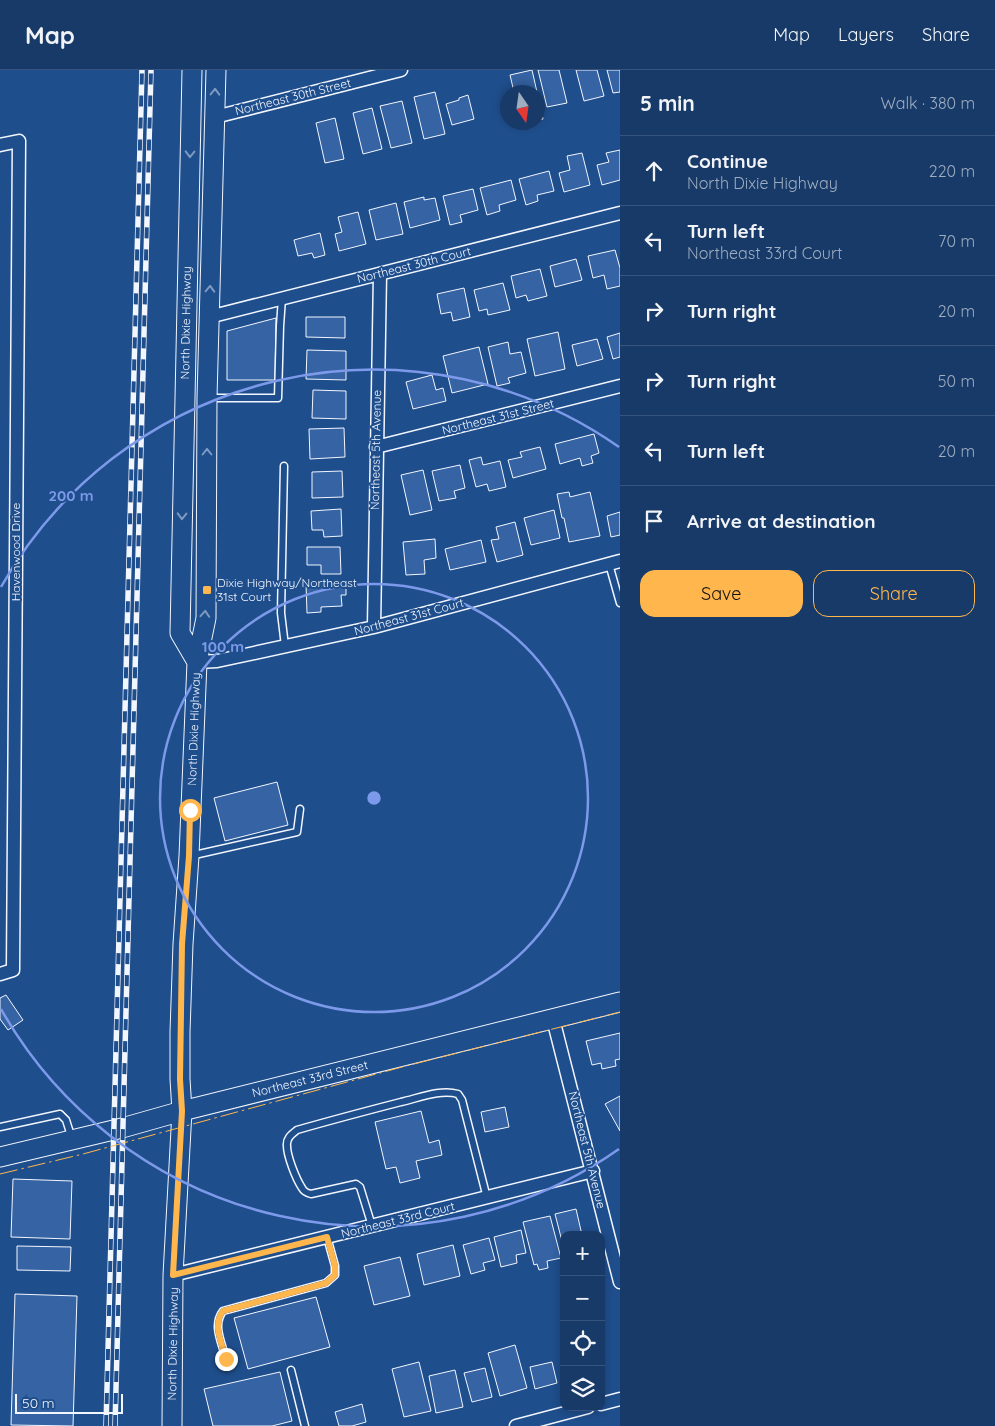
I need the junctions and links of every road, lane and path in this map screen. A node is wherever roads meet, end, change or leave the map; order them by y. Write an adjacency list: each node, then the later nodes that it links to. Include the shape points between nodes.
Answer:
1 (192, 70): 18 (main road, North Dixie Highway, one-way to 18, via 180,633)
2 (216, 70): 4 (main road, North Dixie Highway, one-way to 2)
3 (401, 70): 4 (street, Northeast 30th Street)
4 (215, 117): 9 (main road, North Dixie Highway, one-way to 4)
5 (0, 145): 21 (street, Havenwood Drive, via 19,141 13,970)
6 (620, 213): 7 (street, Northeast 30th Court)
7 (380, 274): 8 (street, Northeast 30th Court); 12 (street, Northeast 5th Avenue)
8 (282, 298): 9 (street, Northeast 30th Court); 11 (lane, via 278,398)
9 (209, 317): 11 (main road, North Dixie Highway)
10 (620, 386): 12 (street, Northeast 31st Street)
11 (207, 398): 18 (main road, North Dixie Highway, one-way to 11, via 206,618)
12 (376, 447): 16 (street, Northeast 5th Avenue)
13 (284, 466): 17 (lane, via 281,613)
14 (615, 562): 15 (lane); 16 (street, Northeast 31st Court)
15 (620, 603)
16 (374, 627): 17 (street, Northeast 31st Court)
17 (286, 648): 18 (street, Northeast 31st Court, via 217,662)
18 (197, 662): 20 (main road, North Dixie Highway)
19 (300, 809): 20 (lane, via 297,832)
20 (189, 856): 24 (main road, North Dixie Highway, via 182,944)
21 (0, 974)
22 (620, 1002): 23 (main road, Northeast 33rd Street)
23 (553, 1019): 24 (main road, Northeast 33rd Street); 28 (street, Northeast 5th Avenue)
24 (182, 1111): 26 (main road, Northeast 33rd Street); 32 (main road, North Dixie Highway)
25 (0, 1127): 26 (lane, via 60,1114 66,1120)
26 (73, 1140): 27 (main road, Northeast 33rd Street)
27 (0, 1156)
28 (593, 1172): 29 (street, Northeast 33rd Court); 33 (street, Northeast 5th Avenue)
29 (487, 1198): 30 (street, Northeast 33rd Court); 30 (lane, via 462,1100 452,1092 402,1102 297,1130 290,1135 286,1145 302,1188 312,1194 356,1184 360,1187)
30 (372, 1226): 31 (street, Northeast 33rd Court)
31 (327, 1237): 32 (street, Northeast 33rd Court); 34 (lane, via 335,1275 326,1283 223,1311 218,1317)
32 (173, 1275): 39 (main road, North Dixie Highway)
33 (620, 1282)
34 (226, 1359)
35 (291, 1370): 40 (lane)
36 (620, 1399): 37 (street)
37 (605, 1403)
38 (573, 1411): 41 (street)
39 (172, 1426)
40 (305, 1426)
41 (516, 1426)

